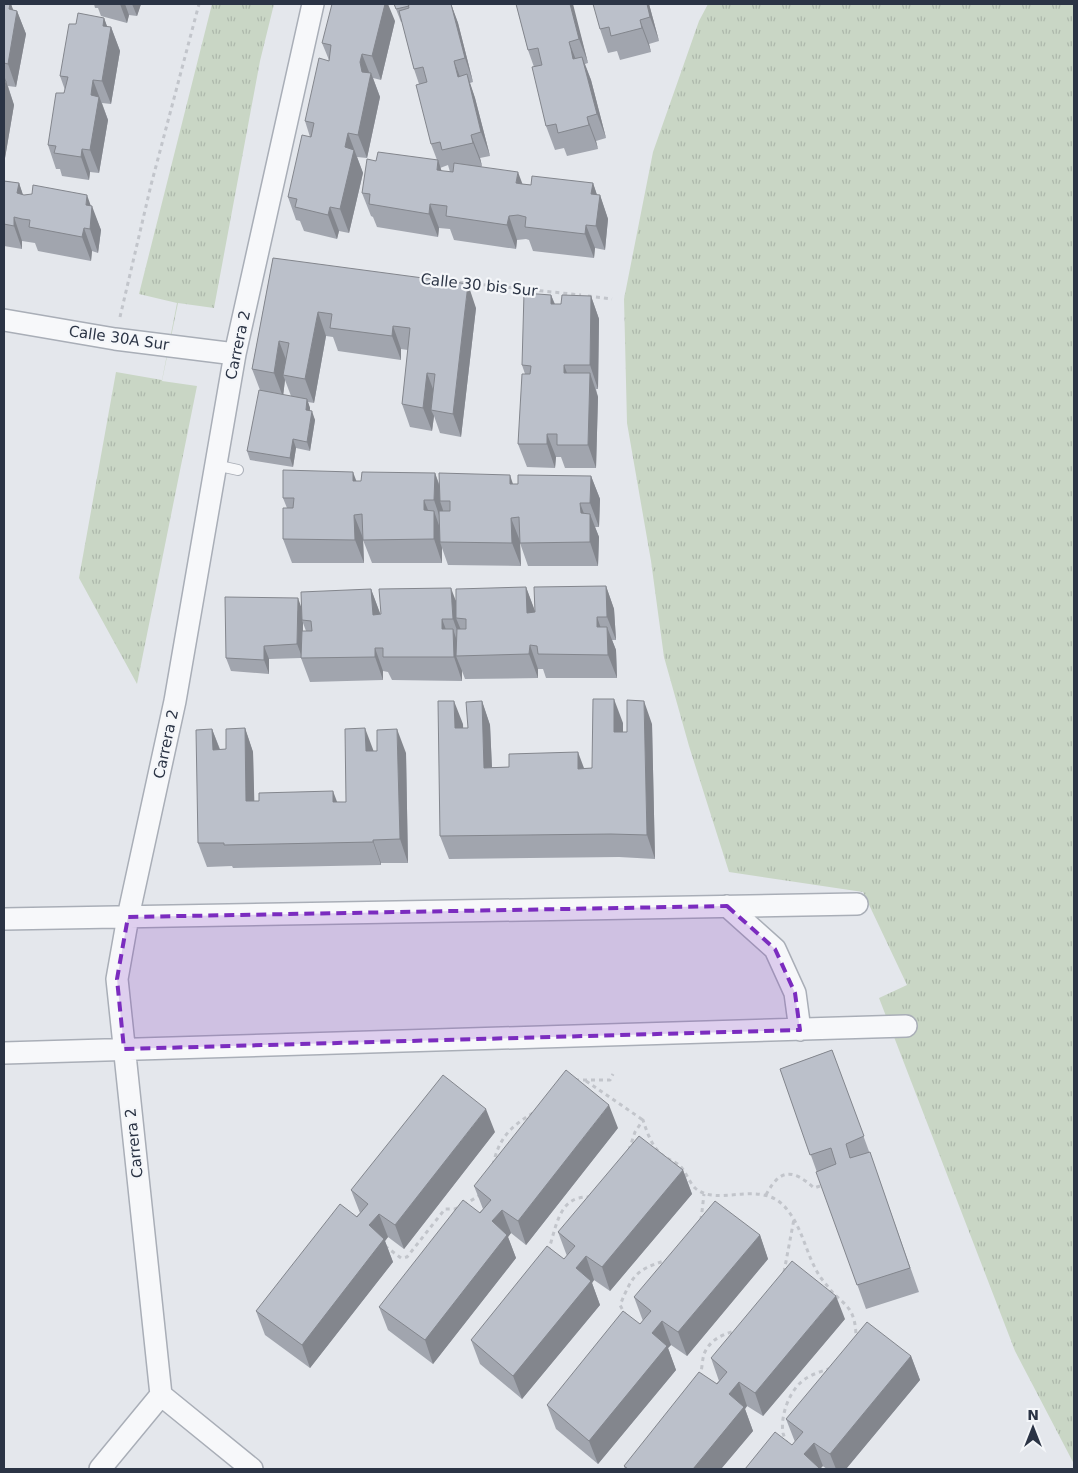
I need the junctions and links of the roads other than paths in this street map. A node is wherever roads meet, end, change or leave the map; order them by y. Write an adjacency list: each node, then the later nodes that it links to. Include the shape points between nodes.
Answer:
1 (312, 4): 3 (street, Carrera 2)
2 (4, 320): 3 (street, Calle 30A Sur, via 115,339)
3 (235, 354): 4 (street, Carrera 2)
4 (215, 465): 5 (lane); 8 (street, Carrera 2, via 175,701)
5 (238, 470)
6 (857, 904): 7 (street)
7 (727, 906): 8 (street); 11 (street, via 775,949 795,993)
8 (128, 916): 9 (street); 12 (street, Carrera 2, via 117,979)
9 (4, 919)
10 (906, 1026): 11 (street)
11 (800, 1030): 12 (street)
12 (124, 1049): 13 (street); 14 (street, Carrera 2)
13 (4, 1053)
14 (161, 1395): 15 (street); 16 (street)
15 (100, 1469)
16 (252, 1469)

